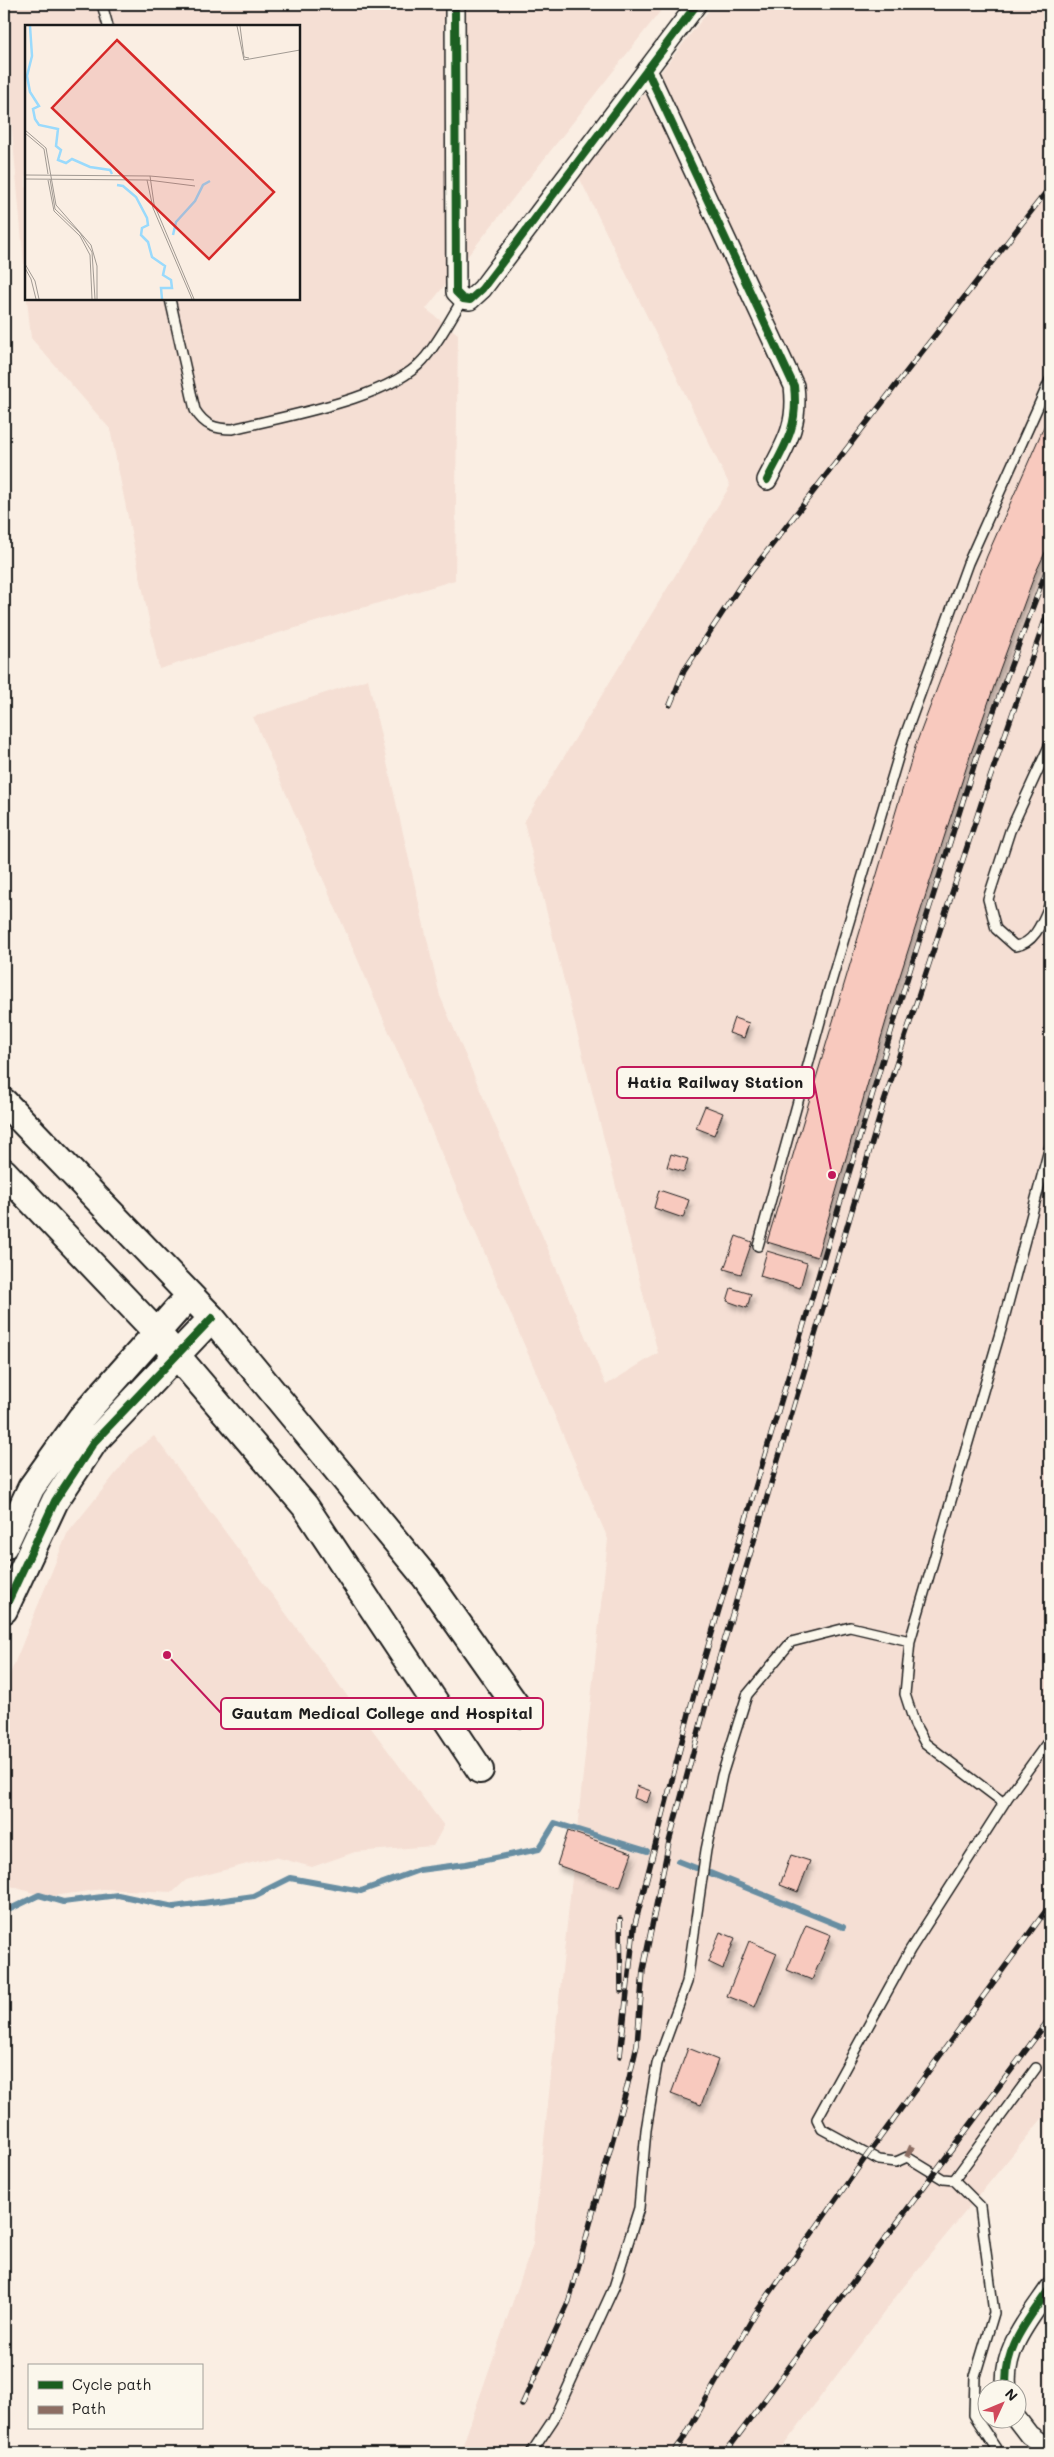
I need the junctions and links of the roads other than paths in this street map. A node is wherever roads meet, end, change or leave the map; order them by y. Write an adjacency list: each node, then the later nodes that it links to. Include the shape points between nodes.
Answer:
1 (455, 4): 7 (street, via 456,292)
2 (697, 4): 5 (street)
3 (104, 8): 4 (lane)
4 (108, 25)
5 (647, 70): 7 (street, via 482,290 470,300); 9 (street, via 794,386 797,404 794,428)
6 (170, 300): 7 (lane, via 195,410 215,429 233,430 363,395 407,374 424,360)
7 (463, 300)
8 (1050, 380): 15 (lane, via 968,563 903,742)
9 (767, 480)
10 (1050, 744): 11 (lane, via 1010,831 988,899 996,929 1015,946 1023,945 1037,931)
11 (1050, 904)
12 (4, 1102): 16 (main road)
13 (1050, 1146): 22 (lane, via 1002,1326)
14 (4, 1172): 18 (main road)
15 (758, 1246)
16 (190, 1295): 17 (main road); 18 (main road)
17 (212, 1318): 19 (main road); 23 (main road, via 426,1578)
18 (156, 1333): 19 (main road); 20 (main road, via 82,1418 31,1488)
19 (176, 1355): 21 (main road, via 94,1442 55,1501); 25 (main road, via 305,1506)
20 (4, 1546)
21 (4, 1610)
22 (910, 1641): 26 (lane, via 906,1694 915,1725 925,1743); 33 (lane, via 850,1627 791,1642 747,1695 722,1775 706,1850 687,1982 656,2064 639,2208 614,2287 552,2420)
23 (522, 1714)
24 (1050, 1739): 26 (lane)
25 (480, 1770)
26 (1004, 1803): 28 (lane, via 910,1950 817,2119 822,2129 879,2160 896,2162 907,2157 943,2179)
27 (1036, 2068): 28 (lane)
28 (954, 2180): 34 (lane, via 980,2206 994,2313 975,2376 974,2415)
29 (1050, 2288): 30 (street, via 1014,2342)
30 (1006, 2380)
31 (1025, 2430): 32 (street)
32 (1050, 2450)
33 (531, 2453)
34 (999, 2453)

